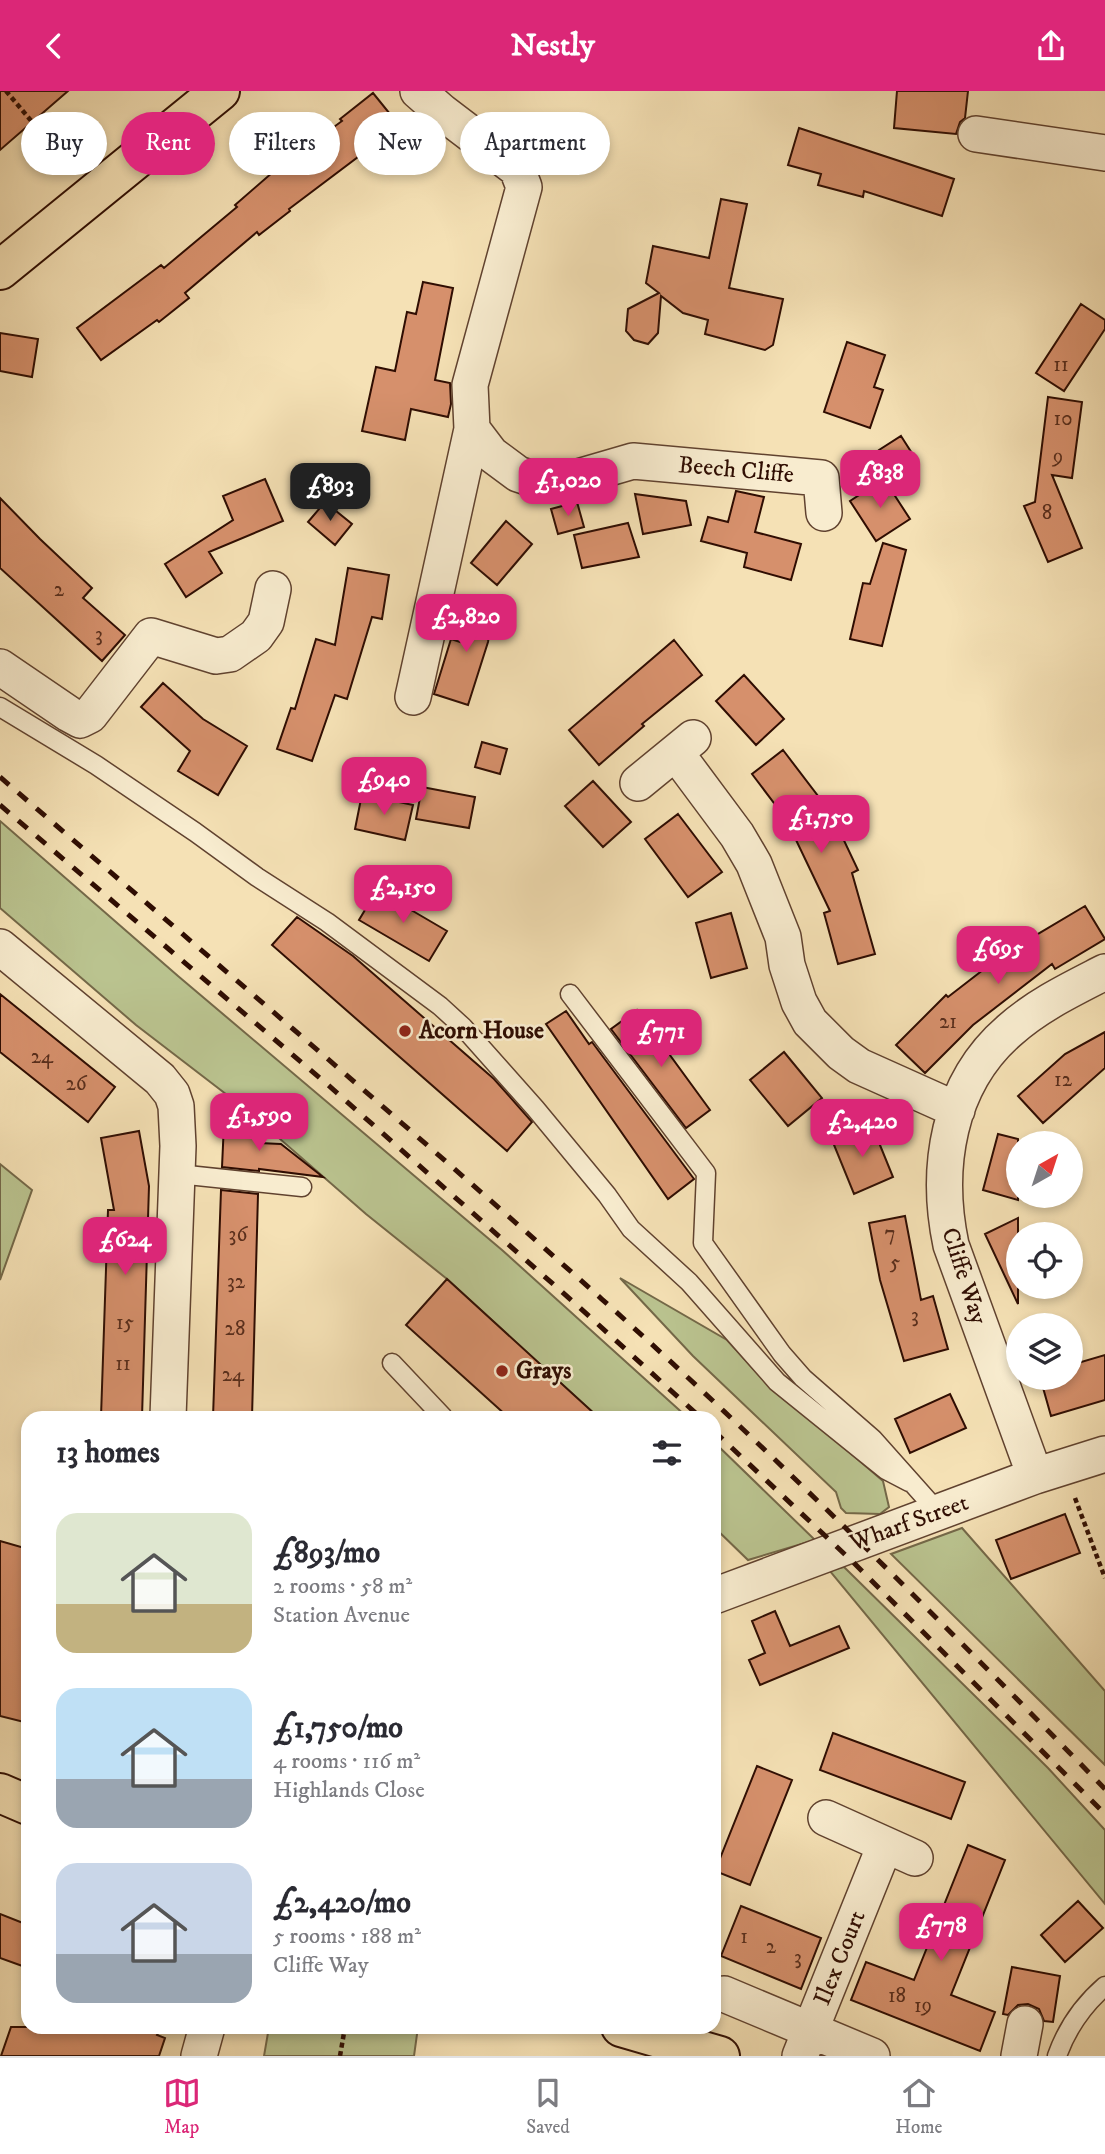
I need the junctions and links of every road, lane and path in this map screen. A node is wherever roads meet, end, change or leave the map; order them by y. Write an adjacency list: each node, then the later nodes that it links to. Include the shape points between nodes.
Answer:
1 (6, 91): 4 (path)
2 (220, 91): 7 (main road)
3 (418, 91): 8 (street, via 517,169 524,187 470,385)
4 (24, 112)
5 (976, 134): 6 (street)
6 (1105, 153)
7 (0, 270)
8 (472, 429): 9 (street, Beech Cliffe, via 491,454 517,474 541,482 561,482 633,461 821,478); 12 (street)
9 (824, 513)
10 (273, 589): 11 (street, via 266,622 243,647 216,656 151,636 90,715 80,720)
11 (0, 667)
12 (414, 697)
13 (0, 707): 26 (lane, via 195,832 440,1006 544,1118 631,1229 689,1282 777,1382 886,1471)
14 (638, 783): 18 (street, via 685,745 754,864 783,937 796,993 810,1022 859,1066)
15 (0, 947): 19 (street, via 160,1079 172,1094)
16 (1105, 972): 18 (street, Cliffe Way, via 1056,997 1009,1030 976,1069)
17 (570, 994): 26 (lane, via 706,1173 704,1243 782,1354 873,1439)
18 (957, 1110): 25 (street, Cliffe Way, via 943,1178 949,1235)
19 (178, 1174): 20 (lane); 22 (street)
20 (302, 1187)
21 (392, 1363): 23 (lane)
22 (168, 1411)
23 (437, 1411)
24 (1105, 1454): 25 (street, Wharf Street)
25 (1049, 1472): 27 (street, Wharf Street); 28 (path)
26 (909, 1482): 27 (lane)
27 (937, 1512): 29 (street, Wharf Street)
28 (1105, 1578)
29 (721, 1593)
30 (0, 1793): 31 (main road)
31 (21, 1802)
32 (826, 1818): 38 (street, Ilex Court, via 900,1852)
33 (1105, 1986): 43 (lane, via 1079,2013)
34 (724, 1994): 38 (street, Ilex Court)
35 (205, 2034): 39 (street)
36 (344, 2034): 40 (path)
37 (645, 2034): 41 (main road)
38 (805, 2044): 42 (street, Ilex Court)
39 (199, 2056)
40 (340, 2056)
41 (719, 2056)
42 (872, 2056)
43 (1057, 2056)

